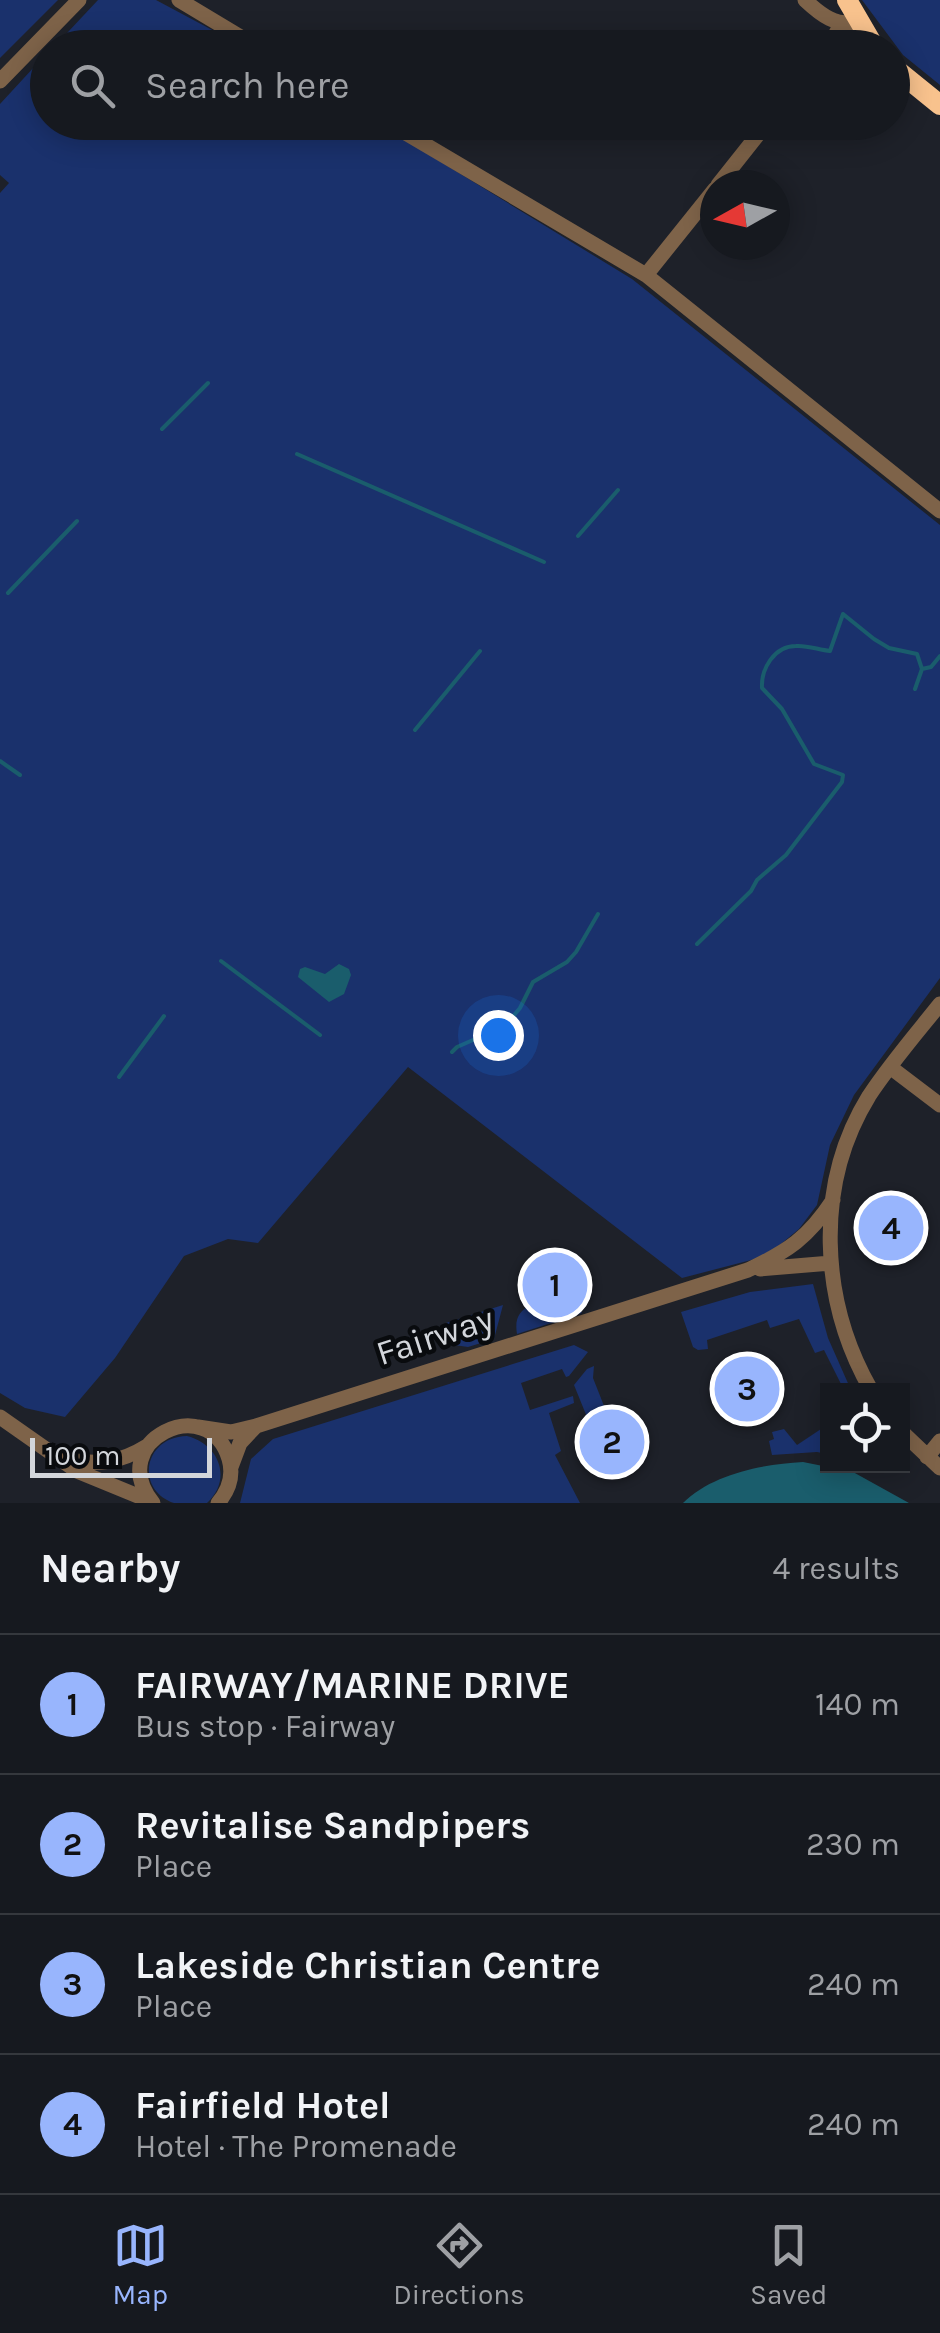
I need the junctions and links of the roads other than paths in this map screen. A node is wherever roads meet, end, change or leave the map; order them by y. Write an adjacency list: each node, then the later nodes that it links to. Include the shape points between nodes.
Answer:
1 (78, 0): 6 (street)
2 (179, 0): 7 (street)
3 (805, 0): 5 (street, via 818,13)
4 (846, 0): 5 (highway)
5 (850, 23): 8 (street); 9 (highway)
6 (49, 30)
7 (230, 30)
8 (844, 30)
9 (857, 30)
10 (30, 50): 11 (street)
11 (0, 81)
12 (910, 81): 13 (highway)
13 (940, 105)
14 (417, 140): 18 (street)
15 (754, 140): 16 (street)
16 (730, 170)
17 (700, 207): 18 (street)
18 (646, 275): 19 (street)
19 (940, 512)
20 (940, 1004): 21 (street)
21 (890, 1067): 22 (street); 23 (street, via 854,1126)
22 (940, 1105)
23 (832, 1200): 24 (street); 25 (street, Fairway, via 798,1242)
24 (830, 1264): 25 (street, Fairway); 26 (street, via 845,1334)
25 (748, 1270): 28 (street, Fairway)
26 (868, 1383)
27 (0, 1418): 33 (street)
28 (256, 1426): 29 (street, Fairway, via 231,1432); 35 (street)
29 (198, 1427): 32 (street, Fairway, via 169,1429); 35 (street, via 220,1442)
30 (910, 1440): 34 (street)
31 (940, 1441): 34 (street)
32 (148, 1446): 33 (street, Fairway, via 116,1462); 36 (street, via 140,1470)
33 (60, 1458): 36 (street)
34 (934, 1463)
35 (231, 1467): 37 (street)
36 (151, 1502)
37 (220, 1502)

